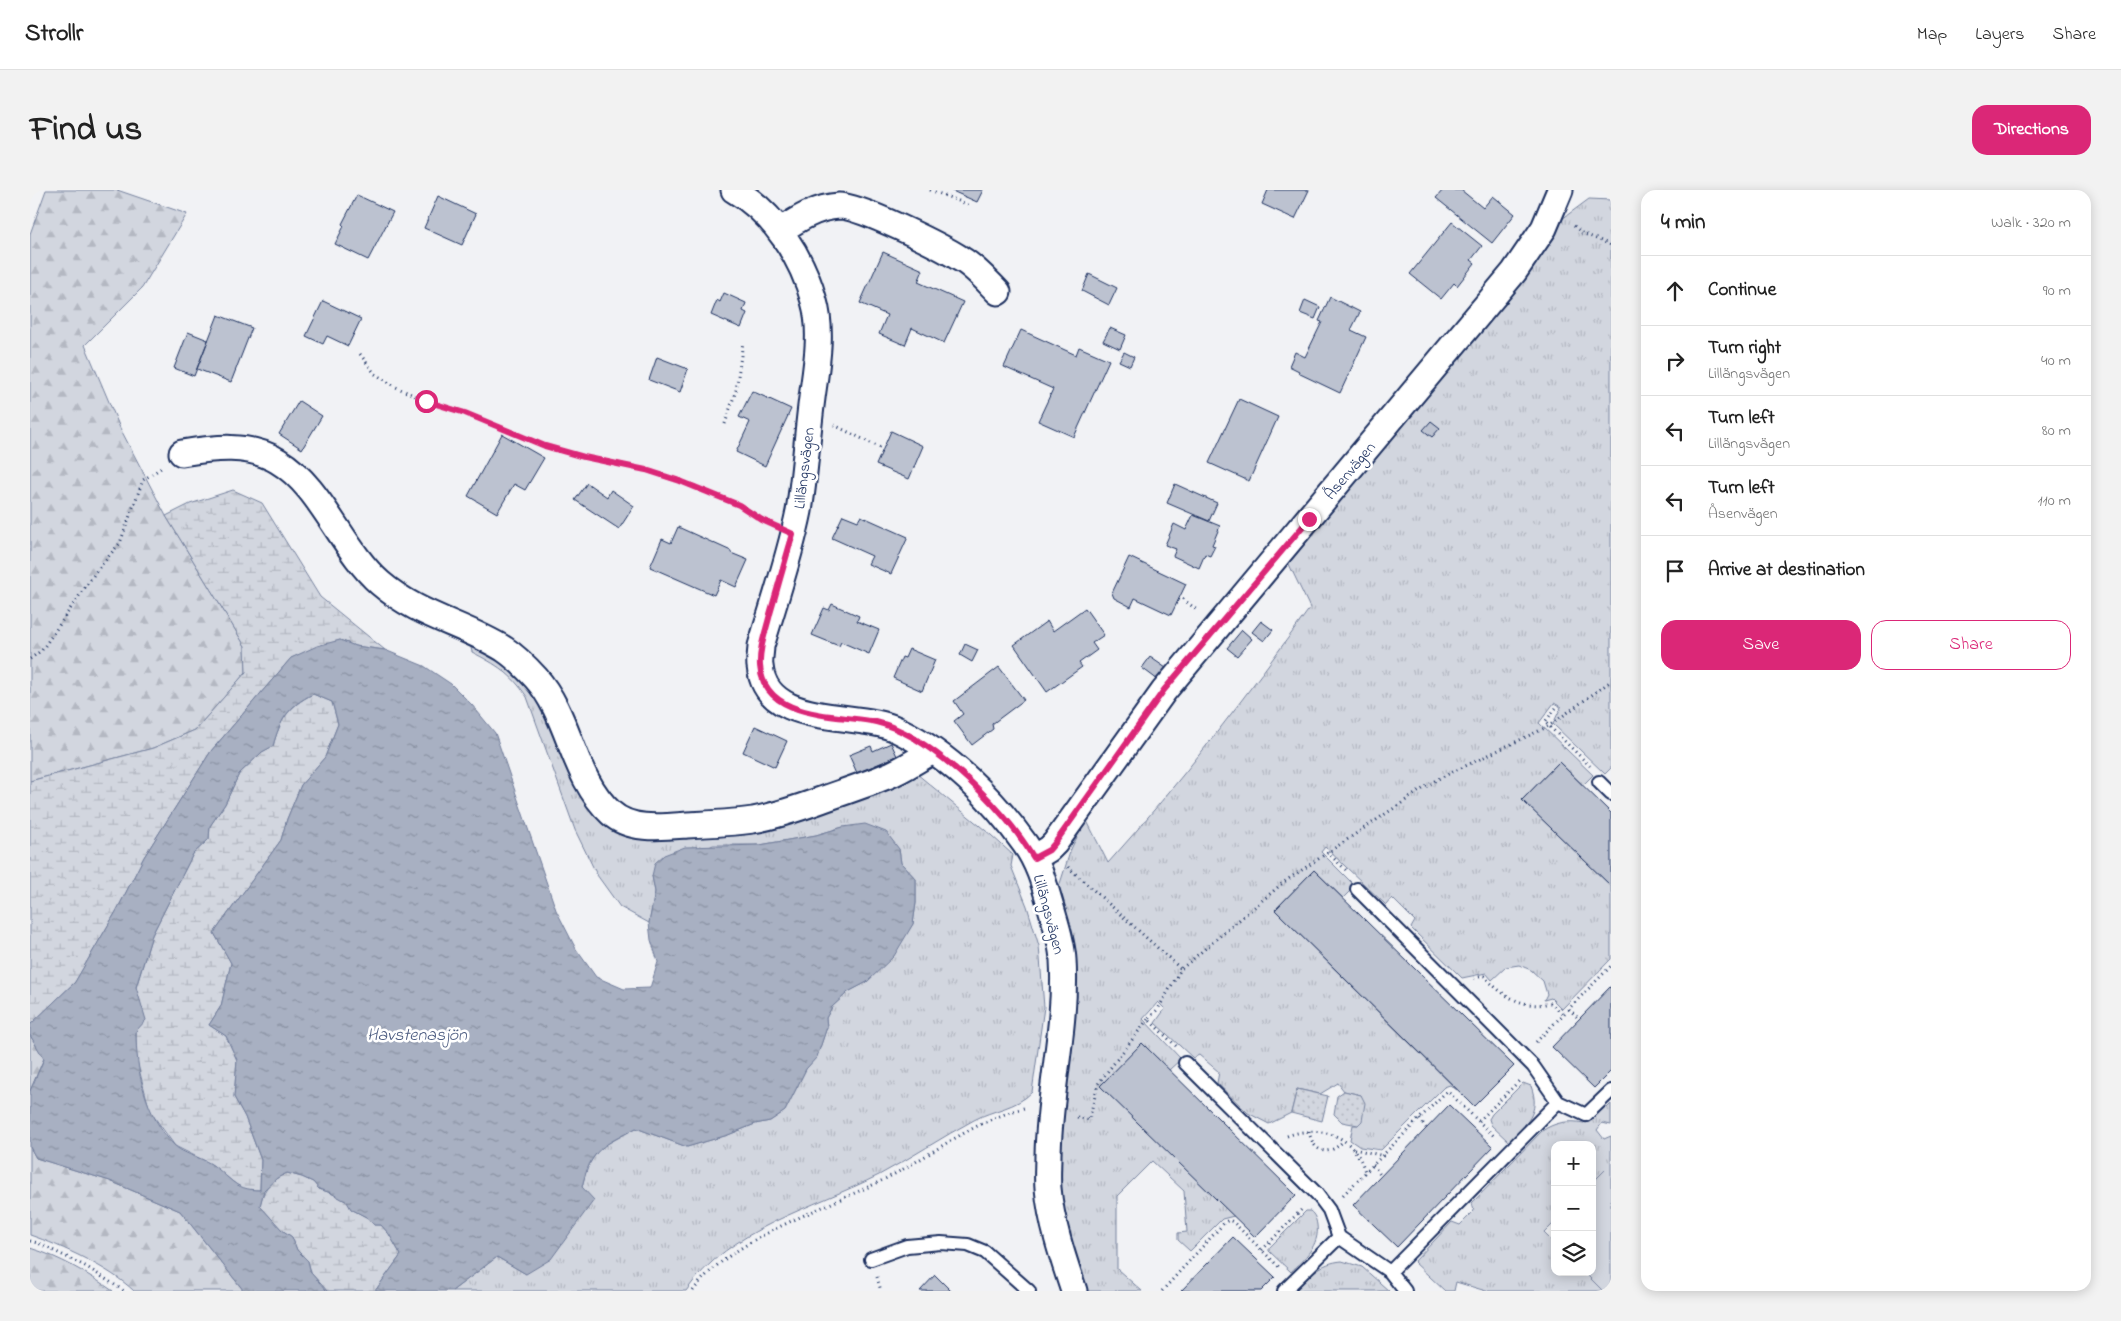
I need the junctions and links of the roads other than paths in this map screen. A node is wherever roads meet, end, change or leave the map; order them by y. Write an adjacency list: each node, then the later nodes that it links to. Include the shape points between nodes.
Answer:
1 (734, 190): 3 (street, Lillängsvägen, via 767,215)
2 (1557, 199): 9 (street, Åsenvägen, via 1544,228 1514,272 1164,690 1069,825)
3 (780, 230): 4 (street, via 822,209 840,206 855,210 961,258 980,272); 6 (street, Lillängsvägen, via 805,274 815,302 816,366 798,511 761,646 760,666 764,682 774,696 790,707 811,714 878,722 896,728)
4 (998, 292)
5 (182, 453): 6 (street, via 210,448 239,448 280,462 302,482 360,564 381,584 407,603 505,650 523,664 540,682 555,708 578,762 600,802 625,822 650,827 754,820 789,811 889,775)
6 (933, 751): 9 (street, Lillängsvägen)
7 (1599, 782): 8 (lane)
8 (1611, 794)
9 (1042, 854): 18 (street, Lillängsvägen, via 1045,889 1063,957 1064,994 1051,1112 1048,1187 1054,1226)
10 (1357, 889): 13 (lane, via 1533,1066)
11 (1185, 1063): 14 (lane, via 1317,1194 1329,1210)
12 (1611, 1091): 13 (lane, via 1586,1115)
13 (1558, 1102): 16 (lane)
14 (1339, 1236): 16 (lane); 19 (lane)
15 (871, 1258): 17 (lane, via 906,1246 968,1245 985,1252)
16 (1390, 1272): 20 (lane)
17 (1029, 1291)
18 (1074, 1291)
19 (1284, 1291)
20 (1405, 1291)

